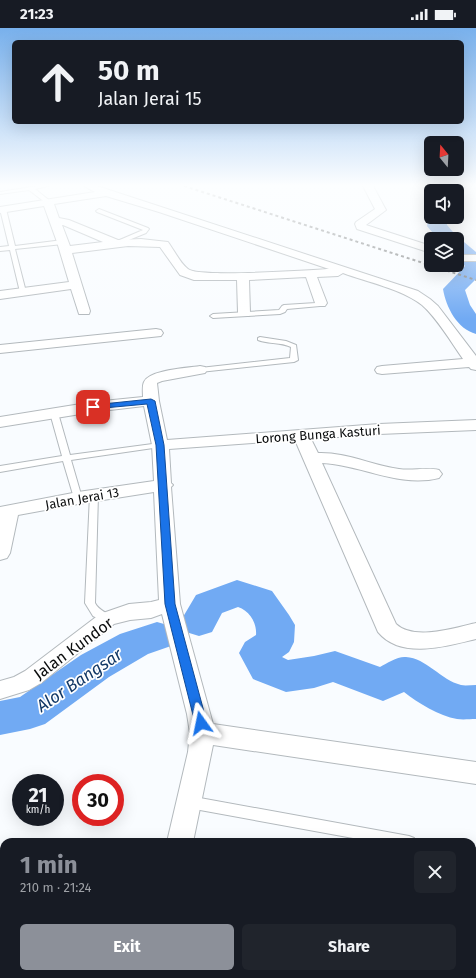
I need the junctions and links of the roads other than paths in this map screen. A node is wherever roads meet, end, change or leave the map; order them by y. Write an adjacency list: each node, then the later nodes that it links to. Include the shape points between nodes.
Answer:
1 (8, 230): 9 (lane)
2 (59, 230): 8 (street)
3 (85, 230): 7 (street)
4 (145, 230): 7 (lane)
5 (225, 230): 14 (street)
6 (371, 230): 10 (street)
7 (117, 244): 8 (street); 16 (street, via 164,244 184,272 194,276)
8 (65, 246): 9 (lane); 17 (street)
9 (12, 247): 11 (lane); 18 (lane)
10 (424, 248)
11 (0, 249)
12 (464, 258): 13 (street)
13 (476, 258)
14 (348, 271): 15 (street); 27 (street, via 399,288 427,301)
15 (310, 274): 16 (street); 20 (street)
16 (244, 277): 22 (street)
17 (77, 285): 18 (street); 21 (street)
18 (23, 292): 19 (street)
19 (0, 295)
20 (321, 303): 22 (lane, via 284,307 280,312)
21 (84, 311)
22 (244, 313): 23 (lane)
23 (213, 316)
24 (156, 333): 26 (street)
25 (260, 339): 28 (lane, via 292,344 294,360)
26 (0, 350)
27 (474, 364): 29 (street)
28 (200, 370): 30 (street, via 166,375 152,380)
29 (382, 370)
30 (151, 401): 31 (street); 35 (street)
31 (54, 413): 32 (street); 36 (lane)
32 (0, 422)
33 (476, 425): 34 (street, Lorong Bunga Kasturi)
34 (301, 434): 35 (street, Lorong Bunga Kasturi); 37 (street)
35 (160, 445): 36 (lane); 40 (street)
36 (66, 458): 38 (lane); 41 (lane)
37 (312, 458): 39 (street, via 336,457 395,473 417,476); 46 (street, via 386,626 391,632 412,640 426,640)
38 (0, 469)
39 (433, 474)
40 (164, 485): 41 (street, Jalan Jerai 13); 44 (street)
41 (86, 496): 42 (street, Jalan Jerai 13); 45 (lane, via 90,603 92,608)
42 (5, 512): 43 (street)
43 (0, 553)
44 (170, 604): 45 (street, Jalan Kundor); 48 (street)
45 (107, 619): 47 (street, Jalan Kundor, via 33,677)
46 (476, 631)
47 (0, 690)
48 (202, 733): 49 (street); 50 (street)
49 (476, 773)
50 (189, 802): 51 (street); 52 (lane)
51 (181, 838)
52 (387, 838)

